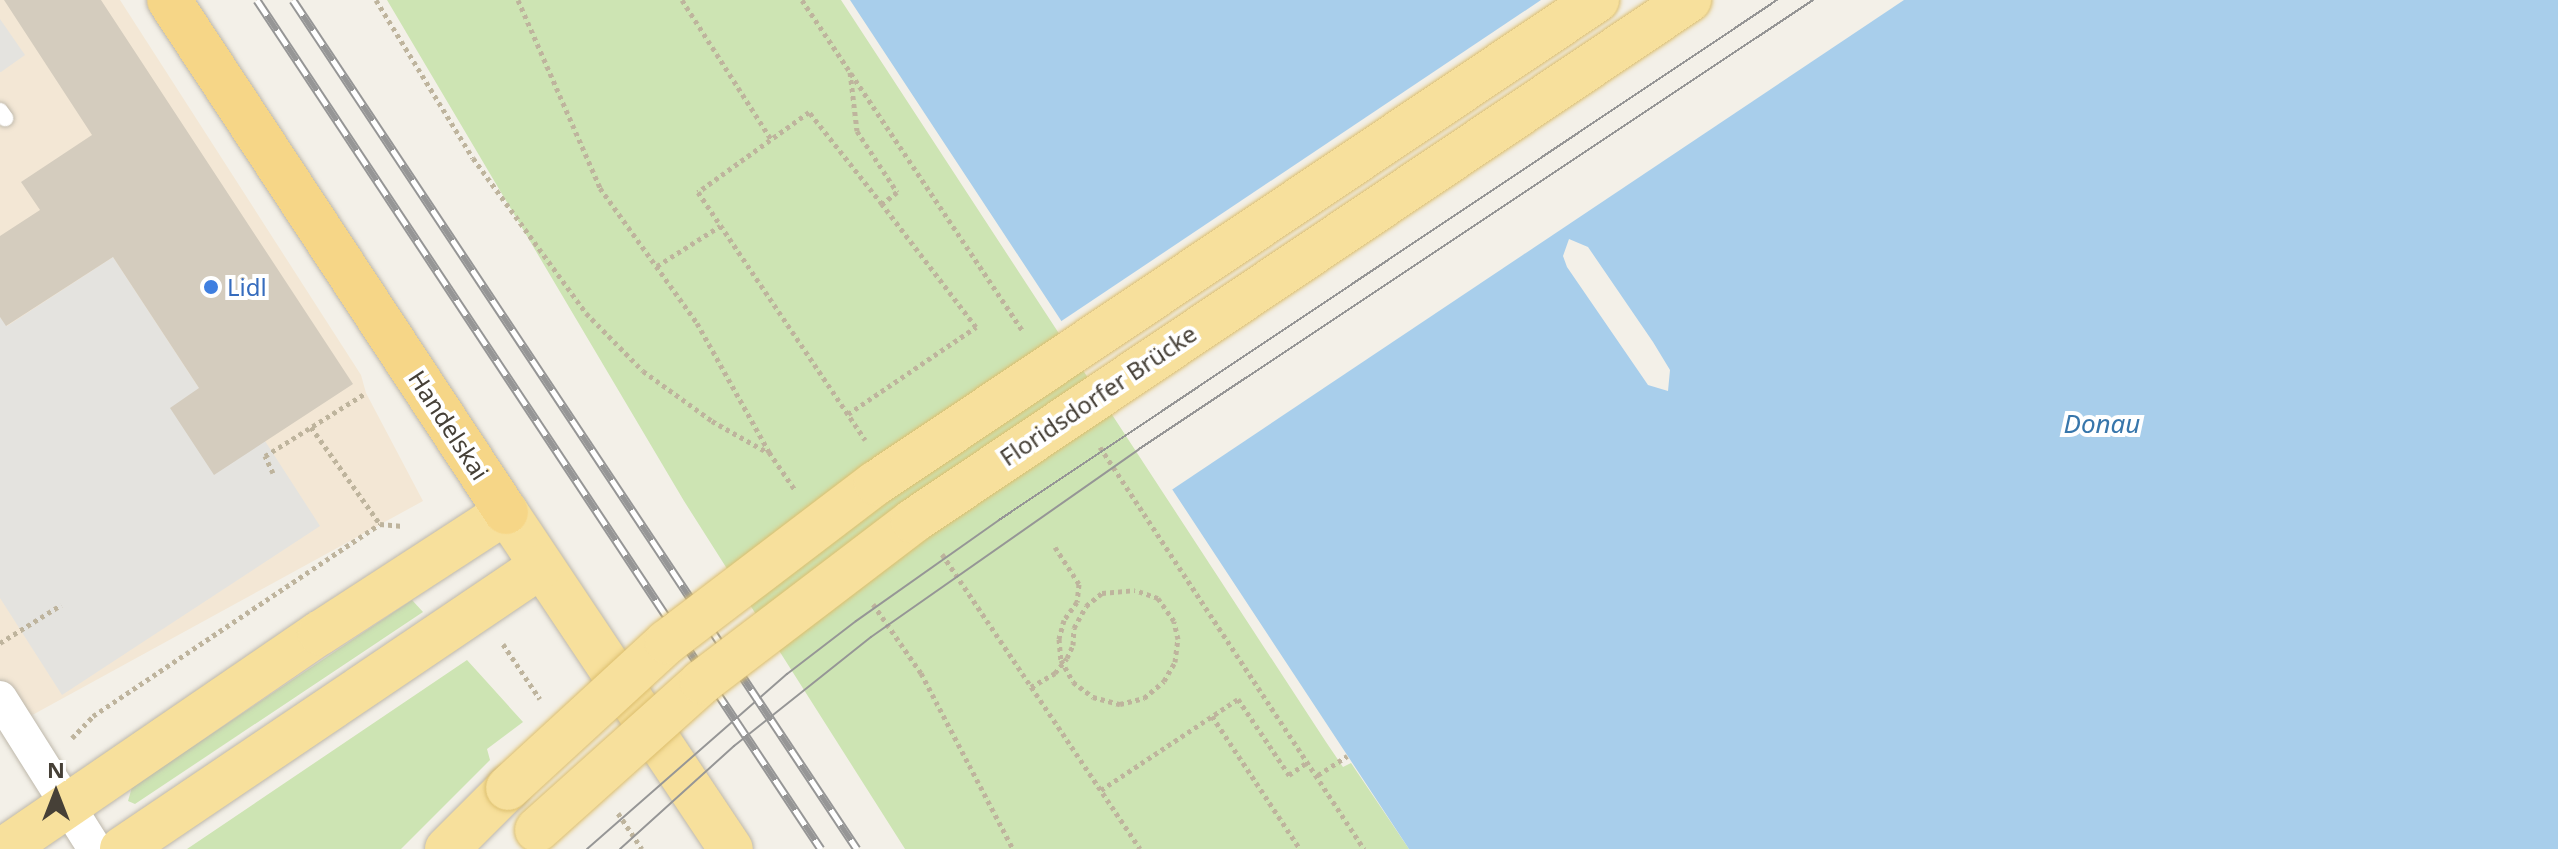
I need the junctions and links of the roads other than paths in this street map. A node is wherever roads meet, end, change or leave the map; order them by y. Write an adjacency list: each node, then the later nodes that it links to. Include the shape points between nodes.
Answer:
1 (169, 0): 4 (highway, Handelskai)
2 (1597, 0): 12 (main road, bridge, via 864,492 667,642)
3 (1689, 0): 8 (main road, Floridsdorfer Brücke, bridge, via 890,537 702,682)
4 (506, 512): 5 (main road, Handelskai); 7 (main road)
5 (540, 567): 11 (main road); 13 (main road, Handelskai)
6 (0, 698): 7 (street)
7 (68, 806): 9 (main road); 10 (street)
8 (528, 840)
9 (4, 849)
10 (95, 849)
11 (122, 849)
12 (447, 849)
13 (731, 849)

